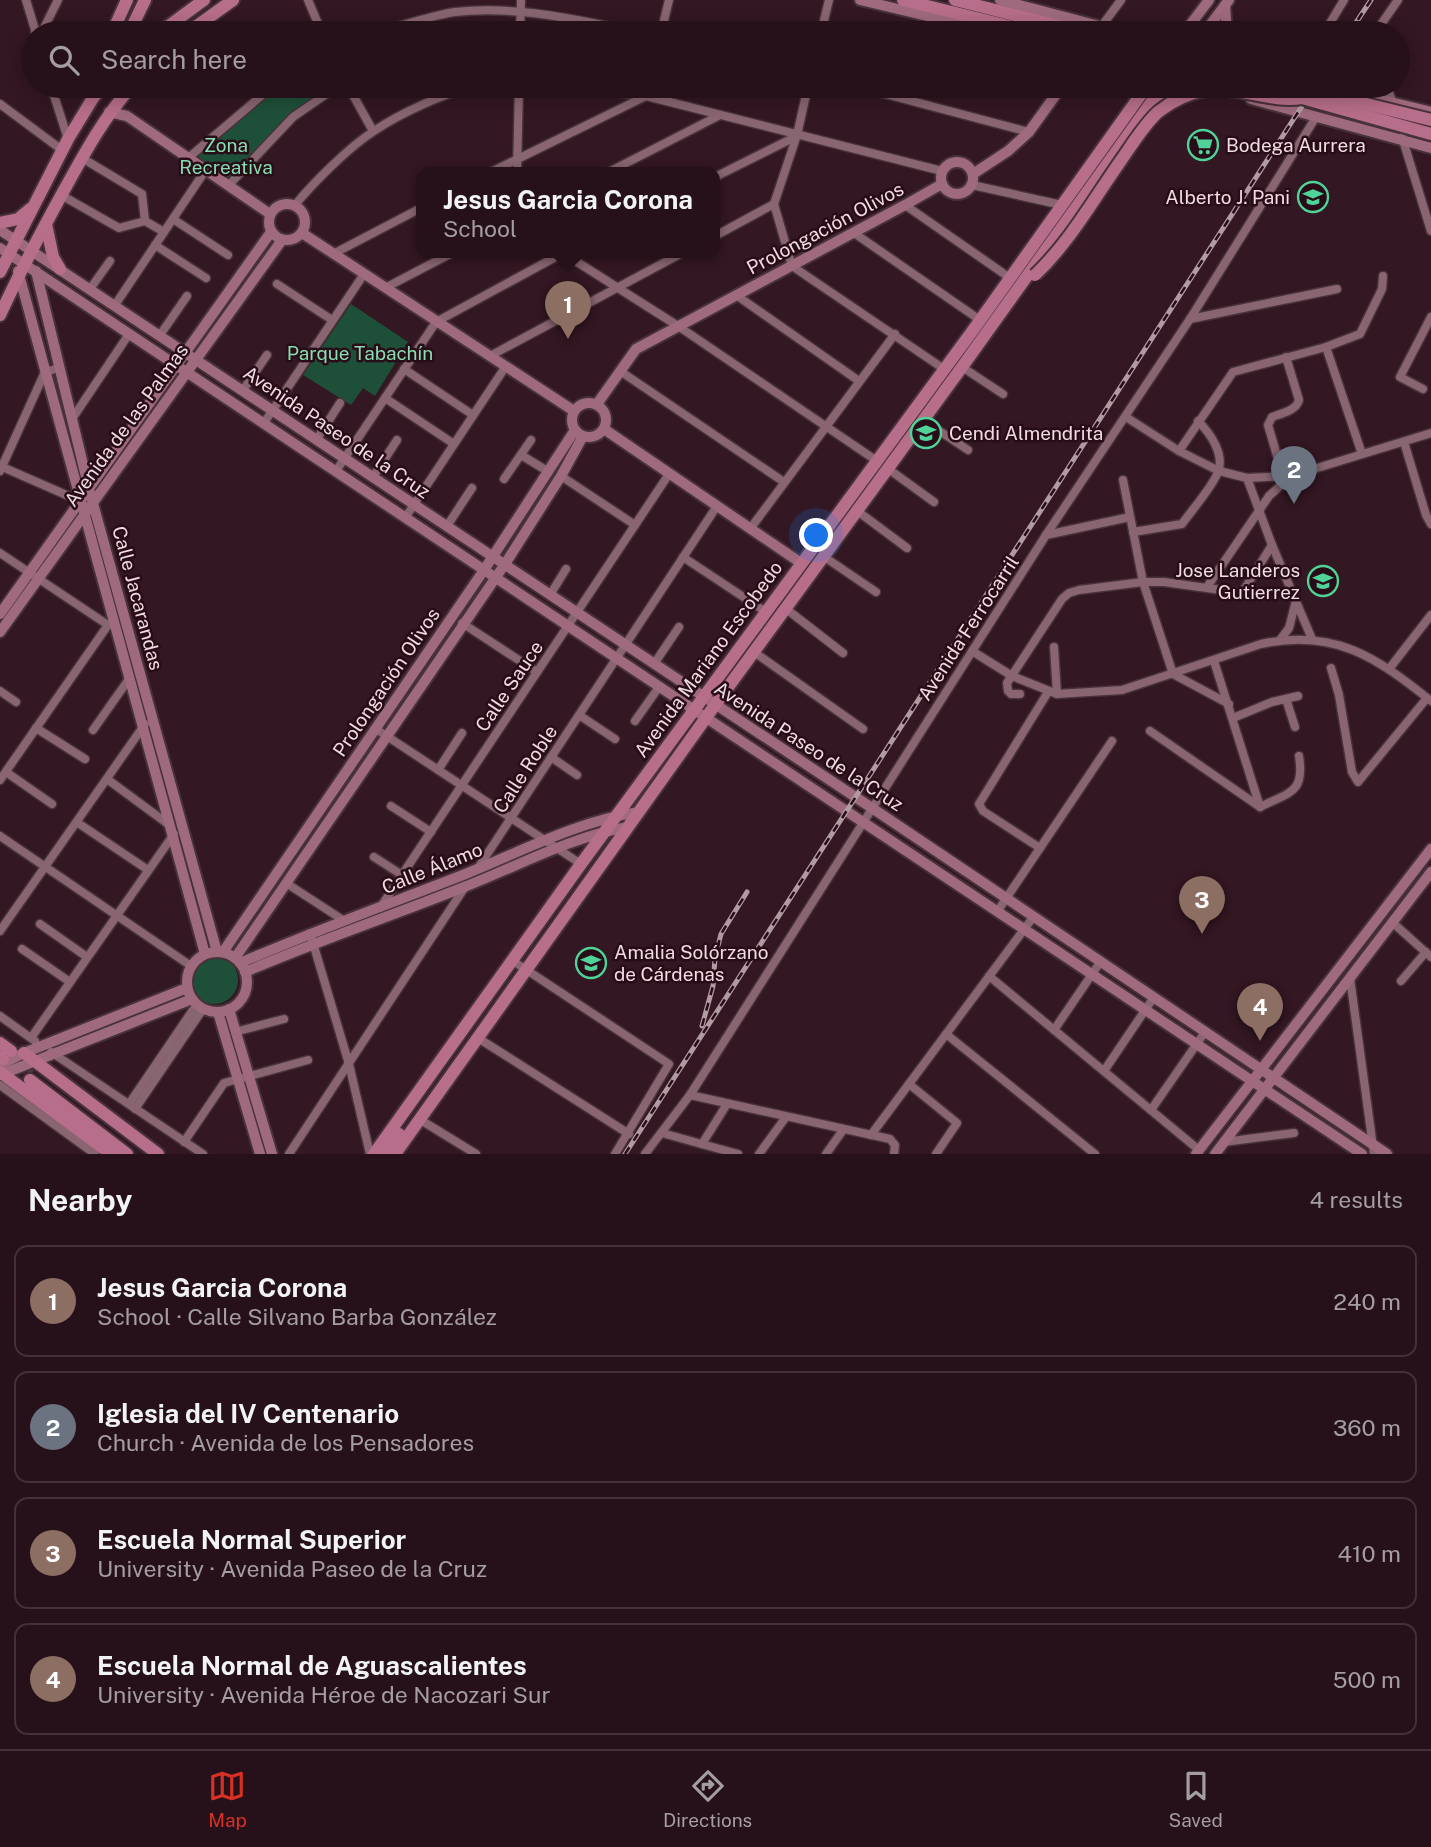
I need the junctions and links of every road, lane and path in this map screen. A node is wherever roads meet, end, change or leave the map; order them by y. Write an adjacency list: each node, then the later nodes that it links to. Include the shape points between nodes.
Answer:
1 (26, 0): 23 (street)
2 (58, 0): 24 (street)
3 (127, 0): 25 (main road)
4 (145, 0): 26 (main road)
5 (205, 0): 27 (main road)
6 (233, 0): 28 (main road)
7 (308, 0): 29 (street)
8 (521, 0): 21 (street)
9 (668, 0): 33 (street)
10 (829, 0): 34 (street)
11 (860, 0): 35 (street)
12 (903, 0): 19 (main road)
13 (1000, 0): 20 (street)
14 (1121, 0): 39 (street)
15 (1209, 0): 22 (street)
16 (1345, 0): 43 (street)
17 (1398, 0): 44 (street)
18 (1227, 3): 41 (street); 42 (street)
19 (955, 4): 36 (main road); 37 (main road)
20 (1039, 4): 38 (street)
21 (521, 10): 30 (street, via 454,12); 31 (street); 32 (street)
22 (1196, 19): 40 (street)
23 (32, 21)
24 (48, 21)
25 (117, 21)
26 (135, 21)
27 (176, 21)
28 (204, 21)
29 (317, 21)
30 (421, 21)
31 (521, 21)
32 (590, 21)
33 (664, 21)
34 (824, 21)
35 (948, 21)
36 (1002, 21)
37 (1032, 21)
38 (1085, 21)
39 (1105, 21)
40 (1193, 21)
41 (1213, 21)
42 (1227, 21)
43 (1332, 21)
44 (1383, 21)
45 (54, 98): 90 (street)
46 (88, 98): 90 (main road)
47 (96, 98): 77 (main road)
48 (121, 98): 77 (main road)
49 (122, 98): 81 (street)
50 (259, 98): 94 (street)
51 (321, 98): 103 (street, via 293,117)
52 (355, 98): 85 (street)
53 (441, 98): 85 (street)
54 (519, 98): 93 (street)
55 (642, 98): 93 (street)
56 (654, 98): 79 (street)
57 (805, 98): 88 (street)
58 (900, 98): 86 (street)
59 (1053, 98): 86 (street)
60 (1138, 98): 108 (main road, Avenida Mariano Escobedo)
61 (1155, 98): 80 (main road, Avenida Mariano Escobedo)
62 (1167, 98): 80 (main road)
63 (1181, 98): 141 (main road, bridge, via 1157,114 1062,243)
64 (1249, 98): 73 (street)
65 (1264, 98): 73 (street)
66 (1279, 98): 68 (main road, bridge)
67 (1284, 98): 76 (street)
68 (1302, 98): 87 (main road, bridge)
69 (1342, 98): 83 (main road, bridge)
70 (1369, 98): 84 (street, via 1357,114)
71 (1374, 98): 74 (street)
72 (1391, 98): 74 (street)
73 (1260, 101): 76 (street)
74 (1392, 102): 78 (street); 89 (street)
75 (0, 103): 90 (street)
76 (1287, 109): 82 (street)
77 (109, 112): 81 (street); 92 (main road)
78 (1431, 112)
79 (720, 115): 88 (street); 97 (street)
80 (1143, 115): 141 (main road, Avenida Mariano Escobedo)
81 (127, 117): 94 (street)
82 (1316, 117): 84 (street); 153 (street, Avenida Ferrocarril)
83 (1431, 120)
84 (1364, 130): 89 (street)
85 (373, 131): 106 (street)
86 (1029, 132): 101 (street)
87 (1431, 134)
88 (797, 135): 99 (street); 100 (street); 105 (street)
89 (1402, 140): 91 (street); 117 (street)
90 (65, 145): 109 (main road)
91 (1431, 148)
92 (82, 158): 104 (main road); 113 (street, via 142,194)
93 (517, 158): 95 (street); 96 (street)
94 (187, 159): 98 (street)
95 (500, 167)
96 (517, 167)
97 (619, 167)
98 (205, 171): 103 (street); 112 (street)
99 (942, 172): 101 (street, via 956,161 967,164); 102 (street)
100 (720, 174)
101 (973, 179): 102 (street, via 964,193 958,194 948,192); 108 (street)
102 (942, 184): 107 (street, Prolongación Olivos)
103 (228, 186): 111 (street)
104 (61, 195): 113 (street, via 119,228); 115 (main road)
105 (774, 204): 121 (street); 135 (street)
106 (295, 205): 111 (street, via 278,205); 120 (street, via 304,214)
107 (905, 205): 122 (street, Prolongación Olivos); 141 (street)
108 (1062, 205): 141 (main road, Avenida Mariano Escobedo)
109 (33, 207): 114 (main road, via 18,219); 124 (main road)
110 (416, 211): 127 (street)
111 (270, 214): 119 (street)
112 (173, 219): 118 (street); 128 (street)
113 (145, 221): 118 (street)
114 (0, 223)
115 (46, 223): 126 (main road); 136 (main road)
116 (0, 230): 124 (street, Avenida Paseo de la Cruz)
117 (1431, 231)
118 (164, 232): 125 (street)
119 (271, 232): 123 (street); 163 (street, Avenida de las Palmas)
120 (302, 233): 123 (street); 127 (street)
121 (720, 233)
122 (854, 233): 135 (street, Prolongación Olivos); 155 (street)
123 (282, 240): 163 (street, Avenida de las Palmas)
124 (16, 241): 126 (street, Avenida Paseo de la Cruz); 133 (main road)
125 (155, 245): 142 (street); 150 (street)
126 (31, 252): 133 (main road); 136 (street, Avenida Paseo de la Cruz); 138 (street, Calle Jacarandas)
127 (333, 254): 139 (street)
128 (228, 255)
129 (442, 258): 144 (street)
130 (554, 258): 156 (street)
131 (571, 258): 145 (street)
132 (673, 258): 145 (street)
133 (14, 259): 137 (main road); 138 (street, Avenida Paseo de la Cruz); 151 (main road); 174 (street, Calle Jacarandas)
134 (110, 261): 146 (street)
135 (792, 266): 148 (street, Prolongación Olivos); 159 (street)
136 (60, 269): 146 (street, Avenida Paseo de la Cruz)
137 (0, 272)
138 (37, 272): 158 (street, Avenida Paseo de la Cruz); 169 (street, Calle Jacarandas)
139 (363, 274): 144 (street); 154 (street)
140 (1383, 276): 162 (street, via 1382,289 1360,334)
141 (1023, 277): 155 (main road, Avenida Mariano Escobedo); 161 (main road, Avenida Mariano Escobedo)
142 (206, 278)
143 (277, 284): 154 (street)
144 (385, 288): 156 (street)
145 (616, 288): 157 (street); 165 (street)
146 (90, 289): 150 (street, Avenida Paseo de la Cruz)
147 (1337, 289): 153 (street)
148 (736, 295): 157 (street, Prolongación Olivos); 175 (street)
149 (187, 296): 160 (street)
150 (115, 305): 160 (street, Avenida Paseo de la Cruz)
151 (0, 315)
152 (1431, 317): 176 (street, via 1400,377)
153 (1190, 319): 185 (street, Avenida Ferrocarril)
154 (332, 320): 182 (street)
155 (980, 320): 161 (main road, Avenida Mariano Escobedo)
156 (436, 322): 165 (street); 171 (street)
157 (678, 326): 173 (street, Prolongación Olivos, via 636,349); 190 (street)
158 (129, 334): 170 (street, Avenida Paseo de la Cruz); 186 (street)
159 (895, 334): 172 (street); 175 (street)
160 (160, 335): 163 (street, Avenida Paseo de la Cruz)
161 (976, 336): 168 (main road, Avenida Mariano Escobedo); 172 (main road, Avenida Mariano Escobedo)
162 (1326, 347): 166 (street); 202 (street)
163 (190, 355): 170 (street, Avenida de las Palmas); 177 (street, Avenida Paseo de la Cruz)
164 (267, 355): 177 (street)
165 (490, 356): 167 (street)
166 (1286, 357): 188 (street, via 1233,372); 212 (street, via 1298,404 1272,417 1268,425)
167 (506, 366): 183 (street); 184 (street)
168 (962, 367): 178 (street); 187 (main road, Avenida Mariano Escobedo)
169 (60, 368): 174 (street); 186 (street, Calle Jacarandas)
170 (181, 369): 189 (street, Avenida Paseo de la Cruz); 192 (street, Avenida de las Palmas)
171 (404, 369): 179 (street); 184 (street)
172 (944, 369): 205 (main road, Avenida Mariano Escobedo)
173 (620, 370): 181 (street, Prolongación Olivos); 217 (street)
174 (45, 372): 206 (street); 220 (street, Calle Jacarandas)
175 (859, 381): 190 (street)
176 (1423, 389)
177 (243, 390): 182 (street, Avenida Paseo de la Cruz)
178 (1003, 394)
179 (385, 398): 199 (street); 204 (street)
180 (340, 403): 195 (street)
181 (597, 404): 183 (street, via 586,402); 191 (street, via 607,418)
182 (273, 411): 189 (street); 195 (street, Avenida Paseo de la Cruz)
183 (574, 411): 193 (street, via 572,421)
184 (473, 415): 199 (street)
185 (1126, 417): 201 (street); 235 (street, Avenida Ferrocarril)
186 (72, 419): 219 (street, Calle Jacarandas)
187 (923, 419): 200 (street); 205 (main road, Avenida Mariano Escobedo)
188 (1198, 421): 201 (street); 208 (street, via 1214,442)
189 (264, 423): 207 (street, Avenida Paseo de la Cruz)
190 (825, 426): 205 (street); 217 (street)
191 (604, 429): 193 (street, via 595,436); 210 (street)
192 (137, 431): 219 (street, Avenida de las Palmas); 221 (street, Avenida de las Palmas)
193 (579, 433): 209 (street, Prolongación Olivos); 211 (street, Prolongación Olivos)
194 (1431, 433): 198 (street)
195 (317, 439): 204 (street, Avenida Paseo de la Cruz)
196 (397, 440): 213 (street)
197 (531, 440): 203 (street)
198 (1404, 442): 202 (street); 230 (street)
199 (454, 444): 223 (street)
200 (968, 450)
201 (1179, 451): 208 (street)
202 (1362, 454): 212 (street)
203 (521, 455): 209 (street); 215 (street)
204 (344, 458): 207 (street); 213 (street, Avenida Paseo de la Cruz)
205 (882, 465): 222 (street); 225 (main road, Avenida Mariano Escobedo); 242 (main road, Avenida Mariano Escobedo)
206 (1, 468): 220 (street)
207 (336, 471): 229 (street, Avenida Paseo de la Cruz)
208 (1219, 471): 214 (street); 234 (street, via 1182,524)
209 (549, 472): 239 (street, Prolongación Olivos)
210 (670, 474): 224 (street); 231 (street, Calle Sauce)
211 (561, 476): 231 (street); 243 (street, Prolongación Olivos)
212 (1287, 476): 214 (street); 226 (street)
213 (373, 477): 223 (street, Avenida Paseo de la Cruz)
214 (1247, 478): 226 (street)
215 (504, 480)
216 (1123, 480): 228 (street)
217 (784, 482): 233 (street)
218 (472, 488): 232 (street)
219 (89, 489): 220 (street, Avenida de las Palmas); 221 (street, Calle Jacarandas)
220 (80, 501): 227 (street, Calle Jacarandas); 246 (street, Avenida de las Palmas)
221 (93, 501): 227 (street, Avenida de las Palmas); 293 (street, Calle Jacarandas)
222 (934, 502)
223 (414, 504): 229 (street); 232 (street, Avenida Paseo de la Cruz)
224 (717, 506): 233 (street); 241 (street, Calle Roble)
225 (856, 510): 237 (street); 240 (main road, Avenida Mariano Escobedo)
226 (1259, 511): 236 (street); 249 (street)
227 (84, 514): 246 (street, Avenida de las Palmas); 259 (street, Calle Jacarandas)
228 (1130, 517): 234 (street); 235 (street)
229 (405, 518): 245 (street, Avenida Paseo de la Cruz)
230 (1431, 524)
231 (635, 525): 254 (street, Calle Sauce)
232 (447, 526): 239 (street, Avenida Paseo de la Cruz)
233 (750, 529): 242 (street)
234 (1133, 533): 248 (street)
235 (1046, 535): 267 (street, Avenida Ferrocarril)
236 (1272, 545): 249 (street, via 1242,593); 252 (street)
237 (907, 548)
238 (0, 553): 246 (street)
239 (494, 556): 243 (street, Avenida Paseo de la Cruz); 245 (street, Prolongación Olivos)
240 (823, 556): 250 (street); 253 (main road, Avenida Mariano Escobedo)
241 (683, 557): 255 (street); 265 (street, Calle Roble)
242 (802, 563): 255 (main road, Avenida Mariano Escobedo)
243 (505, 564): 247 (street, Prolongación Olivos); 251 (street, Avenida Paseo de la Cruz)
244 (566, 569): 251 (street)
245 (484, 570): 247 (street, Avenida Paseo de la Cruz); 272 (street, Prolongación Olivos)
246 (33, 575): 256 (street, Avenida de las Palmas); 259 (street); 262 (street, Avenida de las Palmas)
247 (494, 579): 258 (street, Prolongación Olivos); 260 (street, Avenida Paseo de la Cruz)
248 (1143, 582): 249 (street); 278 (street); 279 (street, via 1069,593)
249 (1207, 587)
250 (876, 592)
251 (550, 595): 254 (street, Avenida Paseo de la Cruz)
252 (1296, 601): 263 (street); 264 (street, via 1289,628)
253 (785, 608): 268 (main road, Avenida Mariano Escobedo); 269 (street)
254 (577, 612): 260 (street, Calle Sauce); 265 (street, Avenida Paseo de la Cruz)
255 (766, 612): 288 (main road, Avenida Mariano Escobedo)
256 (0, 614)
257 (1431, 615): 275 (street)
258 (463, 623): 276 (street, Prolongación Olivos); 277 (street)
259 (111, 625): 280 (street, Calle Jacarandas); 298 (street)
260 (568, 626): 270 (street, Avenida Paseo de la Cruz); 277 (street, Calle Sauce)
261 (679, 627): 273 (street)
262 (0, 632)
263 (1312, 639): 264 (street); 275 (street, via 1361,652)
264 (1280, 640): 271 (street)
265 (625, 645): 270 (street, Calle Roble); 273 (street, Avenida Paseo de la Cruz)
266 (1054, 647): 283 (street)
267 (972, 651): 279 (street); 319 (street, Avenida Ferrocarril)
268 (754, 652): 288 (main road, Avenida Mariano Escobedo); 300 (street)
269 (843, 653)
270 (616, 659): 281 (street, Avenida Paseo de la Cruz); 291 (street, Calle Roble)
271 (1213, 661): 278 (street); 290 (street)
272 (421, 663): 276 (street); 299 (street, Prolongación Olivos)
273 (654, 664): 288 (street, Avenida Paseo de la Cruz)
274 (1331, 667): 287 (street, via 1352,772 1358,782)
275 (1389, 669): 287 (street)
276 (433, 670): 304 (street, Prolongación Olivos)
277 (537, 672): 315 (street, Calle Sauce)
278 (1173, 674): 283 (street, via 1122,690); 290 (street)
279 (1012, 676): 283 (street); 284 (street, via 1008,691)
280 (129, 679): 296 (street, Calle Jacarandas); 301 (street)
281 (659, 687): 292 (street, Avenida Paseo de la Cruz); 295 (street)
282 (0, 691): 289 (street)
283 (1052, 693): 335 (street, via 979,804)
284 (1020, 694)
285 (1298, 696): 286 (street)
286 (1286, 699): 294 (street); 297 (street)
287 (1429, 699)
288 (709, 701): 292 (main road, Avenida Mariano Escobedo); 319 (street, Avenida Paseo de la Cruz)
289 (16, 702)
290 (1229, 704): 294 (street)
291 (579, 715): 305 (street); 308 (street, Calle Roble)
292 (700, 715): 320 (main road, Avenida Mariano Escobedo); 321 (main road, Avenida Mariano Escobedo); 324 (street, Avenida Paseo de la Cruz)
293 (152, 718): 296 (street); 327 (street, Calle Jacarandas)
294 (1233, 718): 318 (street)
295 (635, 721)
296 (142, 727): 313 (street); 326 (street, Calle Jacarandas)
297 (1295, 727)
298 (36, 728): 309 (street); 311 (street)
299 (376, 729): 304 (street); 331 (street, Prolongación Olivos)
300 (863, 729)
301 (93, 730)
302 (1150, 731): 318 (street)
303 (462, 733): 310 (street)
304 (388, 737): 310 (street); 333 (street, Prolongación Olivos)
305 (615, 739)
306 (1112, 741): 335 (street)
307 (1299, 756): 318 (street, via 1302,774 1296,788)
308 (551, 757): 312 (street); 322 (street, Calle Roble)
309 (85, 759)
310 (438, 770): 315 (street)
311 (6, 772): 314 (street); 316 (street)
312 (577, 775)
313 (107, 779): 323 (street); 326 (street)
314 (0, 780)
315 (461, 786): 322 (street); 329 (street, Calle Sauce)
316 (52, 804)
317 (391, 806): 329 (street)
318 (1260, 807)
319 (872, 808): 324 (street, Avenida Ferrocarril); 346 (street, Avenida Paseo de la Cruz)
320 (639, 812): 321 (street, Calle Álamo); 325 (main road, Avenida Mariano Escobedo)
321 (618, 815): 328 (main road, Avenida Mariano Escobedo); 332 (street, Calle Álamo)
322 (511, 818): 332 (street); 340 (street, Calle Roble)
323 (78, 823): 339 (street); 341 (street)
324 (864, 824): 347 (street, Avenida Paseo de la Cruz); 400 (street, Avenida Ferrocarril)
325 (628, 827): 328 (street, Calle Álamo); 365 (main road, Avenida Mariano Escobedo)
326 (170, 830): 327 (street); 341 (street); 358 (street, Calle Jacarandas)
327 (183, 830): 358 (street, Calle Jacarandas)
328 (607, 831): 334 (street, Calle Álamo); 338 (main road, Avenida Mariano Escobedo)
329 (430, 832): 343 (street, Calle Sauce)
330 (0, 836): 339 (street)
331 (299, 839): 333 (street); 358 (street, Prolongación Olivos)
332 (545, 841): 334 (street); 340 (street, Calle Álamo)
333 (311, 848): 344 (street, Prolongación Olivos)
334 (556, 848): 338 (street); 345 (street, Calle Álamo)
335 (1040, 848): 346 (street)
336 (1431, 849): 391 (street)
337 (374, 857): 343 (street)
338 (581, 864): 361 (main road, Avenida Mariano Escobedo)
339 (46, 867): 349 (street); 355 (street)
340 (477, 869): 345 (street, Calle Roble); 348 (street, Calle Álamo)
341 (148, 870): 349 (street)
342 (1431, 872): 352 (street)
343 (402, 875): 348 (street, Calle Sauce)
344 (286, 883): 351 (street); 363 (street, Prolongación Olivos)
345 (465, 887): 348 (street, Calle Álamo); 389 (street, Calle Roble)
346 (1007, 898): 347 (street); 350 (street, Avenida Paseo de la Cruz)
347 (998, 912): 354 (street, Avenida Paseo de la Cruz)
348 (380, 913): 351 (street, Calle Álamo); 356 (street, Calle Álamo)
349 (117, 914): 360 (street); 364 (street)
350 (1034, 916): 354 (street); 362 (street, Avenida Paseo de la Cruz)
351 (342, 920): 356 (street, Calle Álamo)
352 (1392, 922): 359 (street); 368 (street)
353 (40, 924): 360 (street)
354 (1024, 929): 366 (street, Avenida Paseo de la Cruz); 367 (street)
355 (0, 931)
356 (312, 937): 363 (street, Calle Álamo); 389 (street)
357 (22, 949): 370 (street)
358 (215, 952): 363 (street); 364 (street)
359 (1429, 954): 369 (street)
360 (87, 957): 370 (street)
361 (513, 961): 365 (street); 426 (main road, Avenida Mariano Escobedo)
362 (1101, 961): 366 (street); 371 (street, Avenida Paseo de la Cruz)
363 (240, 964): 374 (street, via 247,981 242,998)
364 (191, 966): 372 (street, via 187,976)
365 (527, 971): 382 (main road, Avenida Mariano Escobedo); 409 (street, via 669,1064)
366 (1092, 974): 373 (street, Avenida Paseo de la Cruz); 377 (street)
367 (989, 976): 377 (street); 380 (street)
368 (1350, 978): 394 (street); 415 (street)
369 (1401, 981)
370 (70, 982): 381 (street)
371 (1154, 997): 373 (street); 379 (street, Avenida Paseo de la Cruz)
372 (195, 1000): 374 (street); 385 (street); 387 (street); 402 (street)
373 (1145, 1009): 384 (street, Avenida Paseo de la Cruz); 393 (street)
374 (223, 1011): 378 (street); 395 (street)
375 (0, 1016): 381 (street)
376 (284, 1019): 378 (street)
377 (1054, 1030): 393 (street)
378 (235, 1032): 395 (street)
379 (1205, 1032): 384 (street); 391 (street, Avenida Paseo de la Cruz)
380 (946, 1034): 398 (street); 436 (street)
381 (31, 1038): 385 (street)
382 (478, 1038): 397 (main road, Avenida Mariano Escobedo); 409 (street)
383 (0, 1043): 390 (main road)
384 (1196, 1044): 396 (street, Avenida Paseo de la Cruz); 403 (street)
385 (43, 1046): 386 (street); 387 (street)
386 (24, 1053): 390 (street); 392 (main road)
387 (54, 1054): 392 (street); 402 (street)
388 (308, 1060): 395 (street)
389 (349, 1064): 425 (street, Calle Roble); 426 (street)
390 (2, 1067): 392 (street); 417 (street); 418 (main road)
391 (1261, 1069): 394 (street, Avenida Paseo de la Cruz); 396 (street)
392 (35, 1071): 419 (main road); 420 (main road); 421 (main road)
393 (1104, 1071): 403 (street)
394 (1273, 1078): 399 (street); 415 (street, Avenida Paseo de la Cruz)
395 (243, 1079): 411 (street, via 224,1083); 423 (street); 424 (street)
396 (1251, 1081): 399 (street, Avenida Paseo de la Cruz); 416 (street)
397 (446, 1082): 405 (main road, Avenida Mariano Escobedo); 427 (main road, via 426,1096)
398 (909, 1084): 410 (street); 435 (street, via 957,1123)
399 (1264, 1090): 412 (street); 438 (street, Avenida Paseo de la Cruz)
400 (690, 1095): 401 (street); 407 (street, Avenida Ferrocarril)
401 (727, 1104): 404 (street); 413 (street)
402 (132, 1106): 411 (street)
403 (1151, 1110): 416 (street)
404 (786, 1117): 406 (street); 433 (street)
405 (419, 1119): 428 (main road, Avenida Mariano Escobedo); 429 (street)
406 (843, 1130): 410 (street); 434 (street)
407 (662, 1133): 413 (street); 431 (street, Avenida Ferrocarril)
408 (1294, 1133): 412 (street)
409 (629, 1134): 430 (street)
410 (871, 1135): 414 (street, via 890,1139)
411 (184, 1142): 422 (street)
412 (1224, 1142): 437 (street)
413 (702, 1144): 432 (street)
414 (895, 1149)
415 (1374, 1149): 439 (street, Avenida Paseo de la Cruz)
416 (1198, 1152)
417 (95, 1154)
418 (111, 1154)
419 (127, 1154)
420 (148, 1154)
421 (158, 1154)
422 (203, 1154)
423 (260, 1154)
424 (272, 1154)
425 (289, 1154)
426 (372, 1154)
427 (385, 1154)
428 (395, 1154)
429 (476, 1154)
430 (615, 1154)
431 (645, 1154)
432 (738, 1154)
433 (759, 1154)
434 (826, 1154)
435 (936, 1154)
436 (1094, 1154)
437 (1215, 1154)
438 (1362, 1154)
439 (1387, 1154)

